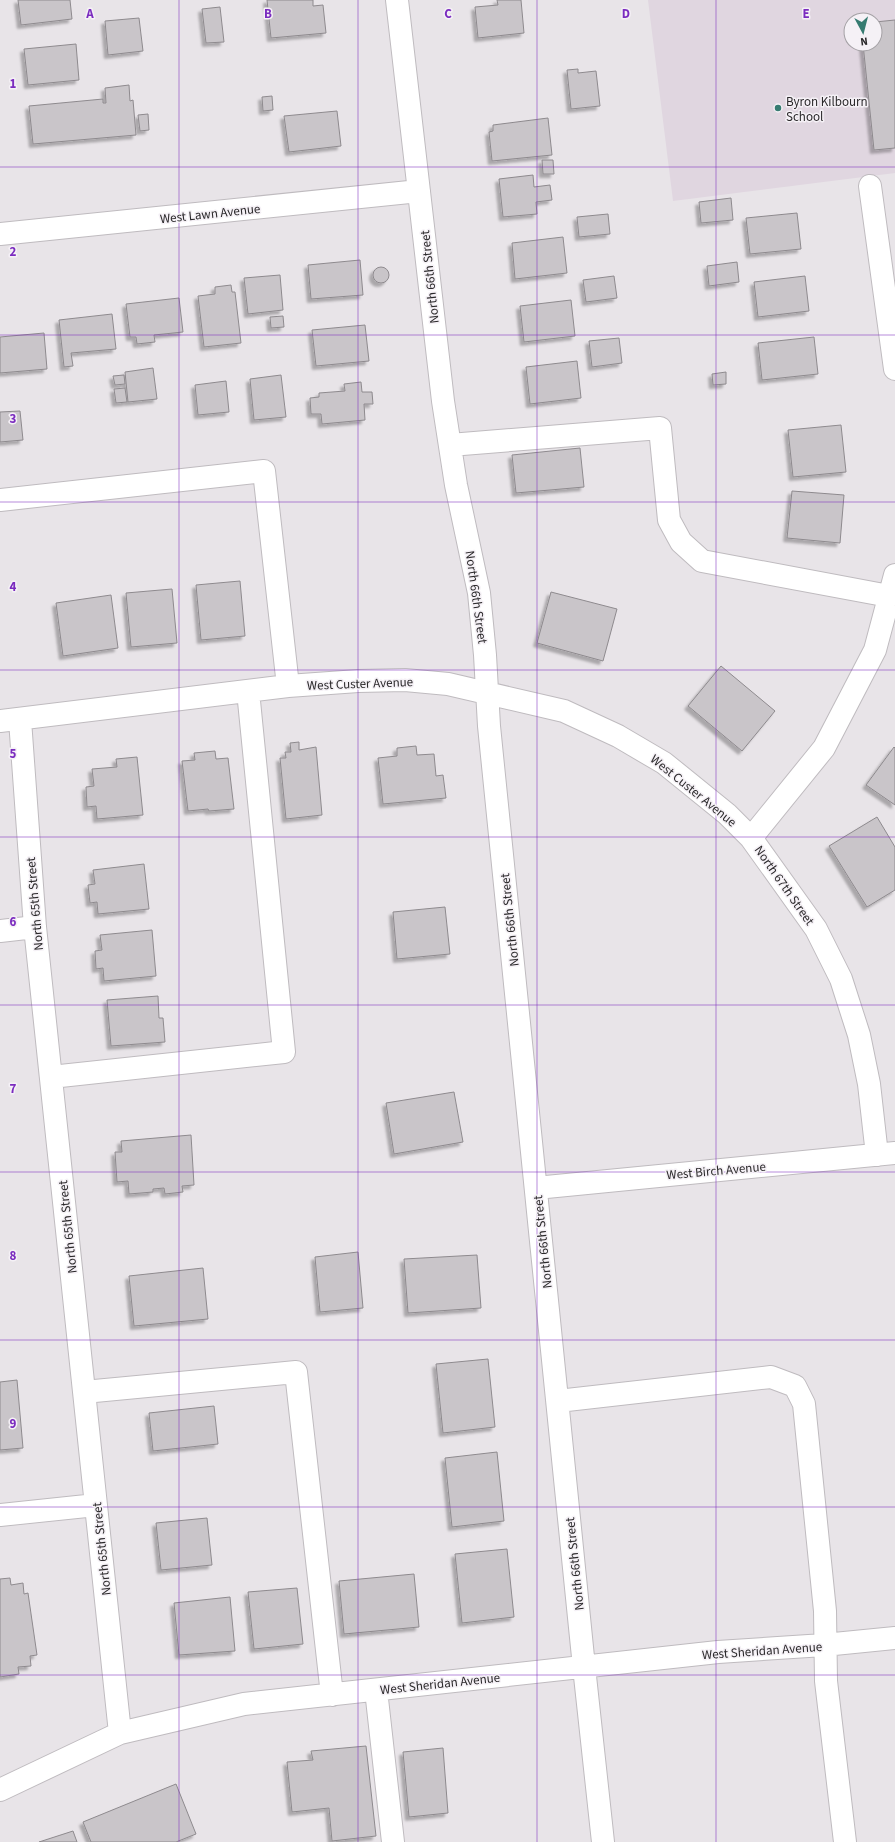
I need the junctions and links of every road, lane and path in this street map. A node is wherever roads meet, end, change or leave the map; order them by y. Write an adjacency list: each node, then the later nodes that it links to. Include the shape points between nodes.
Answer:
1 (397, 0): 3 (street, North 66th Street)
2 (870, 186): 5 (street)
3 (419, 191): 4 (street, West Lawn Avenue); 6 (street, North 66th Street)
4 (0, 234)
5 (895, 369)
6 (450, 445): 8 (street, via 660,428 668,520 681,542 702,560); 11 (street, North 66th Street, via 479,593 486,655)
7 (0, 500): 9 (street, via 264,471)
8 (892, 585): 13 (street, North 67th Street, via 875,650 824,748)
9 (288, 686): 10 (street, West Custer Avenue); 11 (street, West Custer Avenue, via 405,680 448,684)
10 (248, 690): 12 (street, West Custer Avenue); 16 (street, via 284,1052)
11 (487, 693): 13 (street, West Custer Avenue, via 564,712 618,736 664,763 727,814); 18 (street, North 66th Street)
12 (10, 720): 14 (street, North 65th Street)
13 (751, 838): 17 (street, North 67th Street, via 816,929 841,979 859,1035)
14 (35, 926): 15 (street); 16 (street, North 65th Street)
15 (0, 931)
16 (51, 1077): 19 (street, North 65th Street)
17 (886, 1154): 18 (street, West Birch Avenue)
18 (536, 1188): 20 (street, North 66th Street)
19 (84, 1392): 21 (street, North 65th Street); 27 (street, via 296,1372)
20 (558, 1401): 24 (street, via 771,1377 795,1386 804,1404 825,1611); 25 (street, North 66th Street)
21 (96, 1505): 22 (street); 28 (street, North 65th Street)
22 (0, 1515)
23 (895, 1638): 24 (street, West Sheridan Avenue)
24 (824, 1645): 25 (street, West Sheridan Avenue, via 718,1652); 32 (street, via 826,1681)
25 (584, 1667): 26 (street, West Sheridan Avenue); 31 (street, North 66th Street)
26 (376, 1690): 27 (street, West Sheridan Avenue); 30 (street)
27 (332, 1695): 28 (street, West Sheridan Avenue, via 244,1704)
28 (120, 1733): 29 (street, West Sheridan Avenue)
29 (0, 1790)
30 (393, 1842)
31 (604, 1842)
32 (846, 1842)

